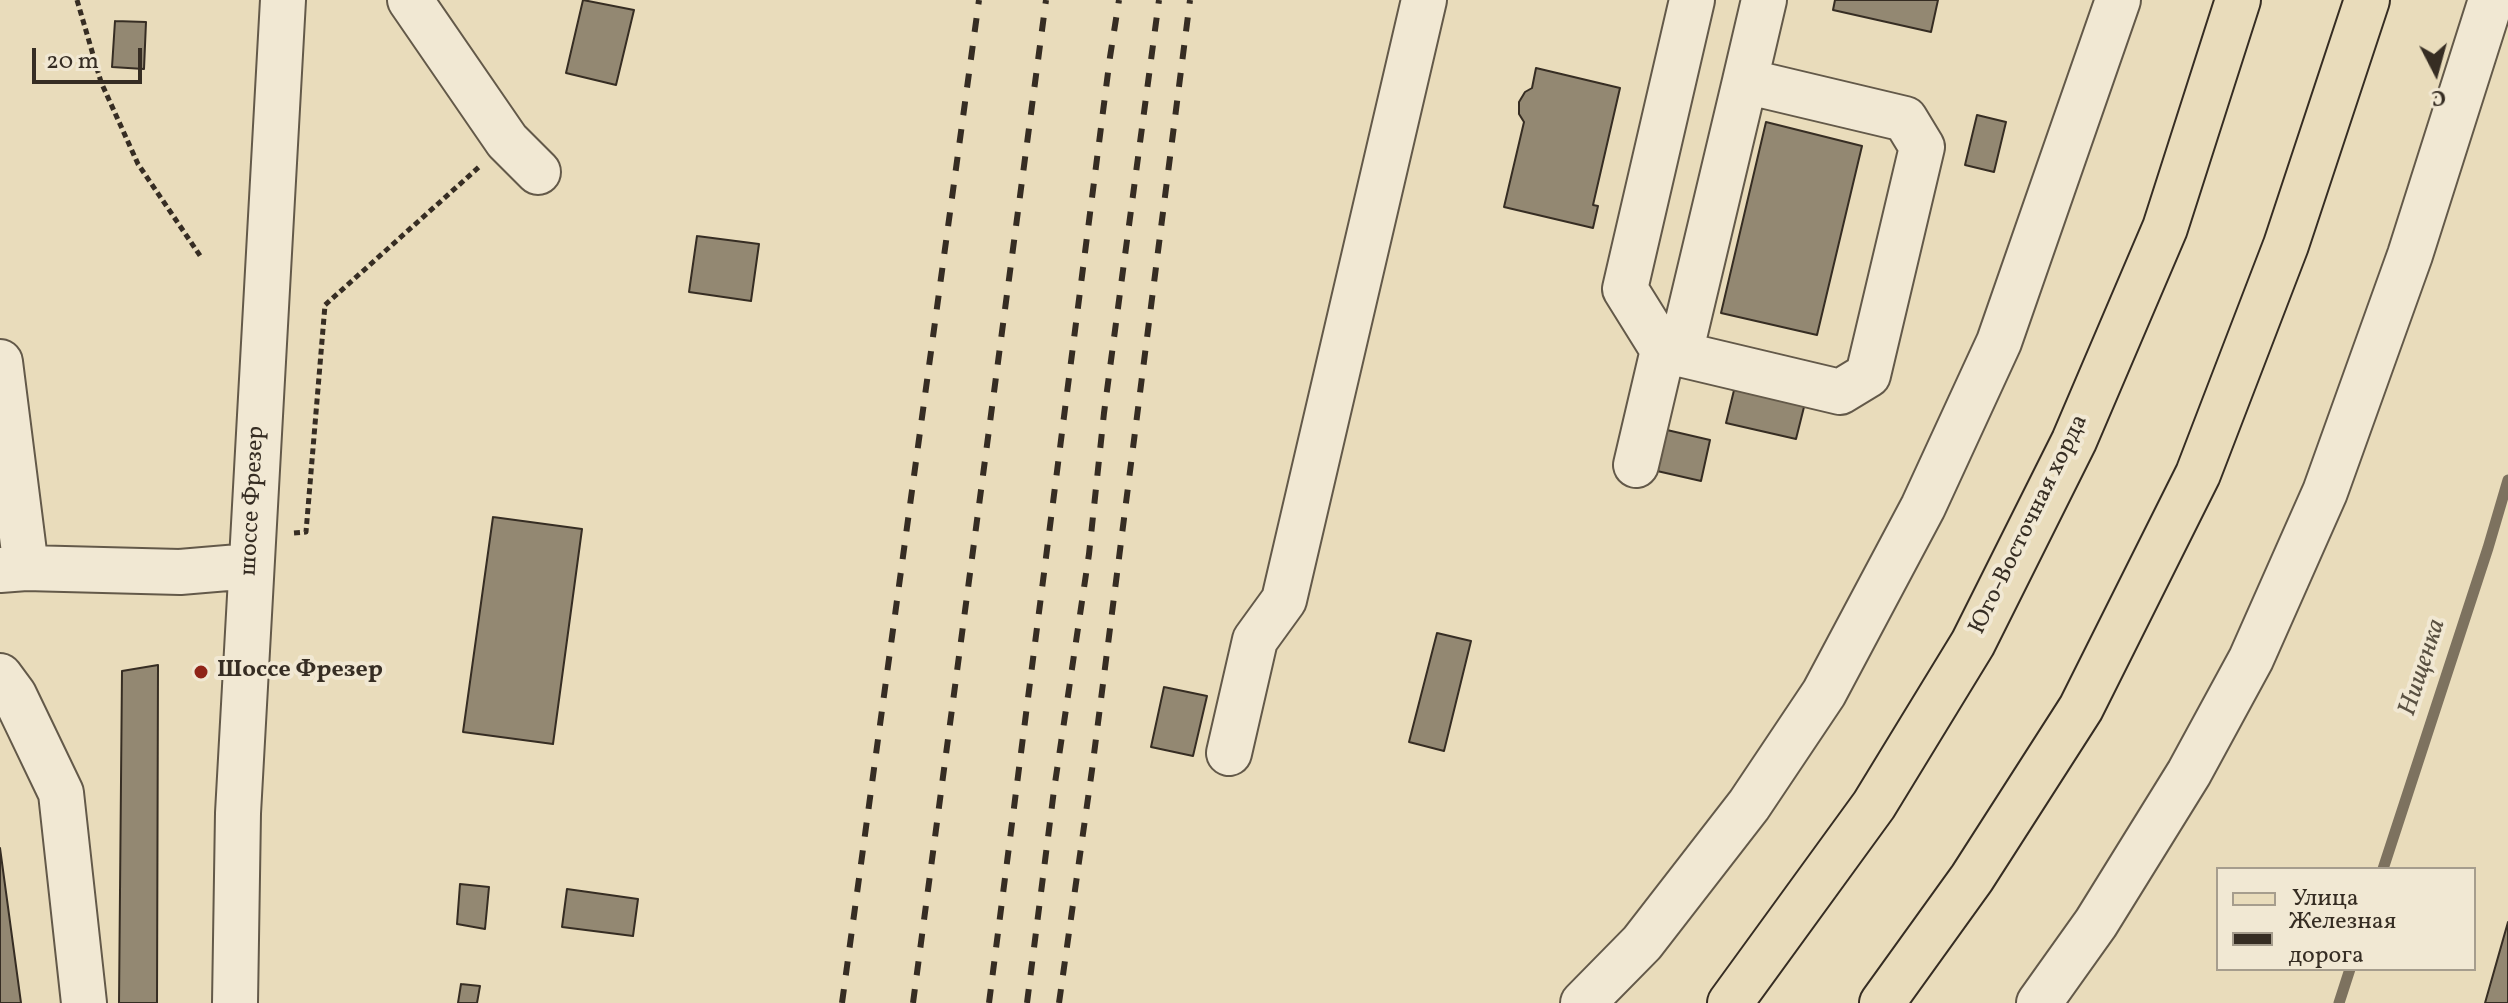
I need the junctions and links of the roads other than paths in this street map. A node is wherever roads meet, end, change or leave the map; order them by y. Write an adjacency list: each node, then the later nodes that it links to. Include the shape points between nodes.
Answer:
1 (283, 0): 17 (street, шоссе Фрезер)
2 (410, 0): 13 (street, via 507,141)
3 (1424, 0): 20 (street, via 1284,600 1255,640)
4 (1692, 0): 14 (street, via 1625,289)
5 (1764, 0): 11 (street)
6 (2118, 0): 23 (street, via 1999,342 1923,507 1824,693 1749,805 1642,943)
7 (2367, 0): 12 (main road)
8 (2387, 0): 12 (street)
9 (2491, 0): 26 (street, via 2410,255 2325,492 2251,659 2189,773 2096,923)
10 (2237, 2): 24 (main road, Юго-Восточная хорда, via 2165,228 2074,441 1973,643 1874,805)
11 (1745, 81): 14 (street); 14 (street, via 1905,119 1922,147 1868,375 1840,392)
12 (2336, 95): 25 (main road, via 2286,245 2198,474 2081,708 1972,878)
13 (538, 172)
14 (1672, 352): 16 (street)
15 (0, 362): 18 (street)
16 (1636, 465)
17 (251, 566): 18 (street, via 180,572); 22 (street, шоссе Фрезер)
18 (13, 569)
19 (0, 676): 21 (street, via 61,793)
20 (1229, 753)
21 (84, 1003)
22 (235, 1003)
23 (1583, 1003)
24 (1730, 1003)
25 (1882, 1003)
26 (2039, 1003)

